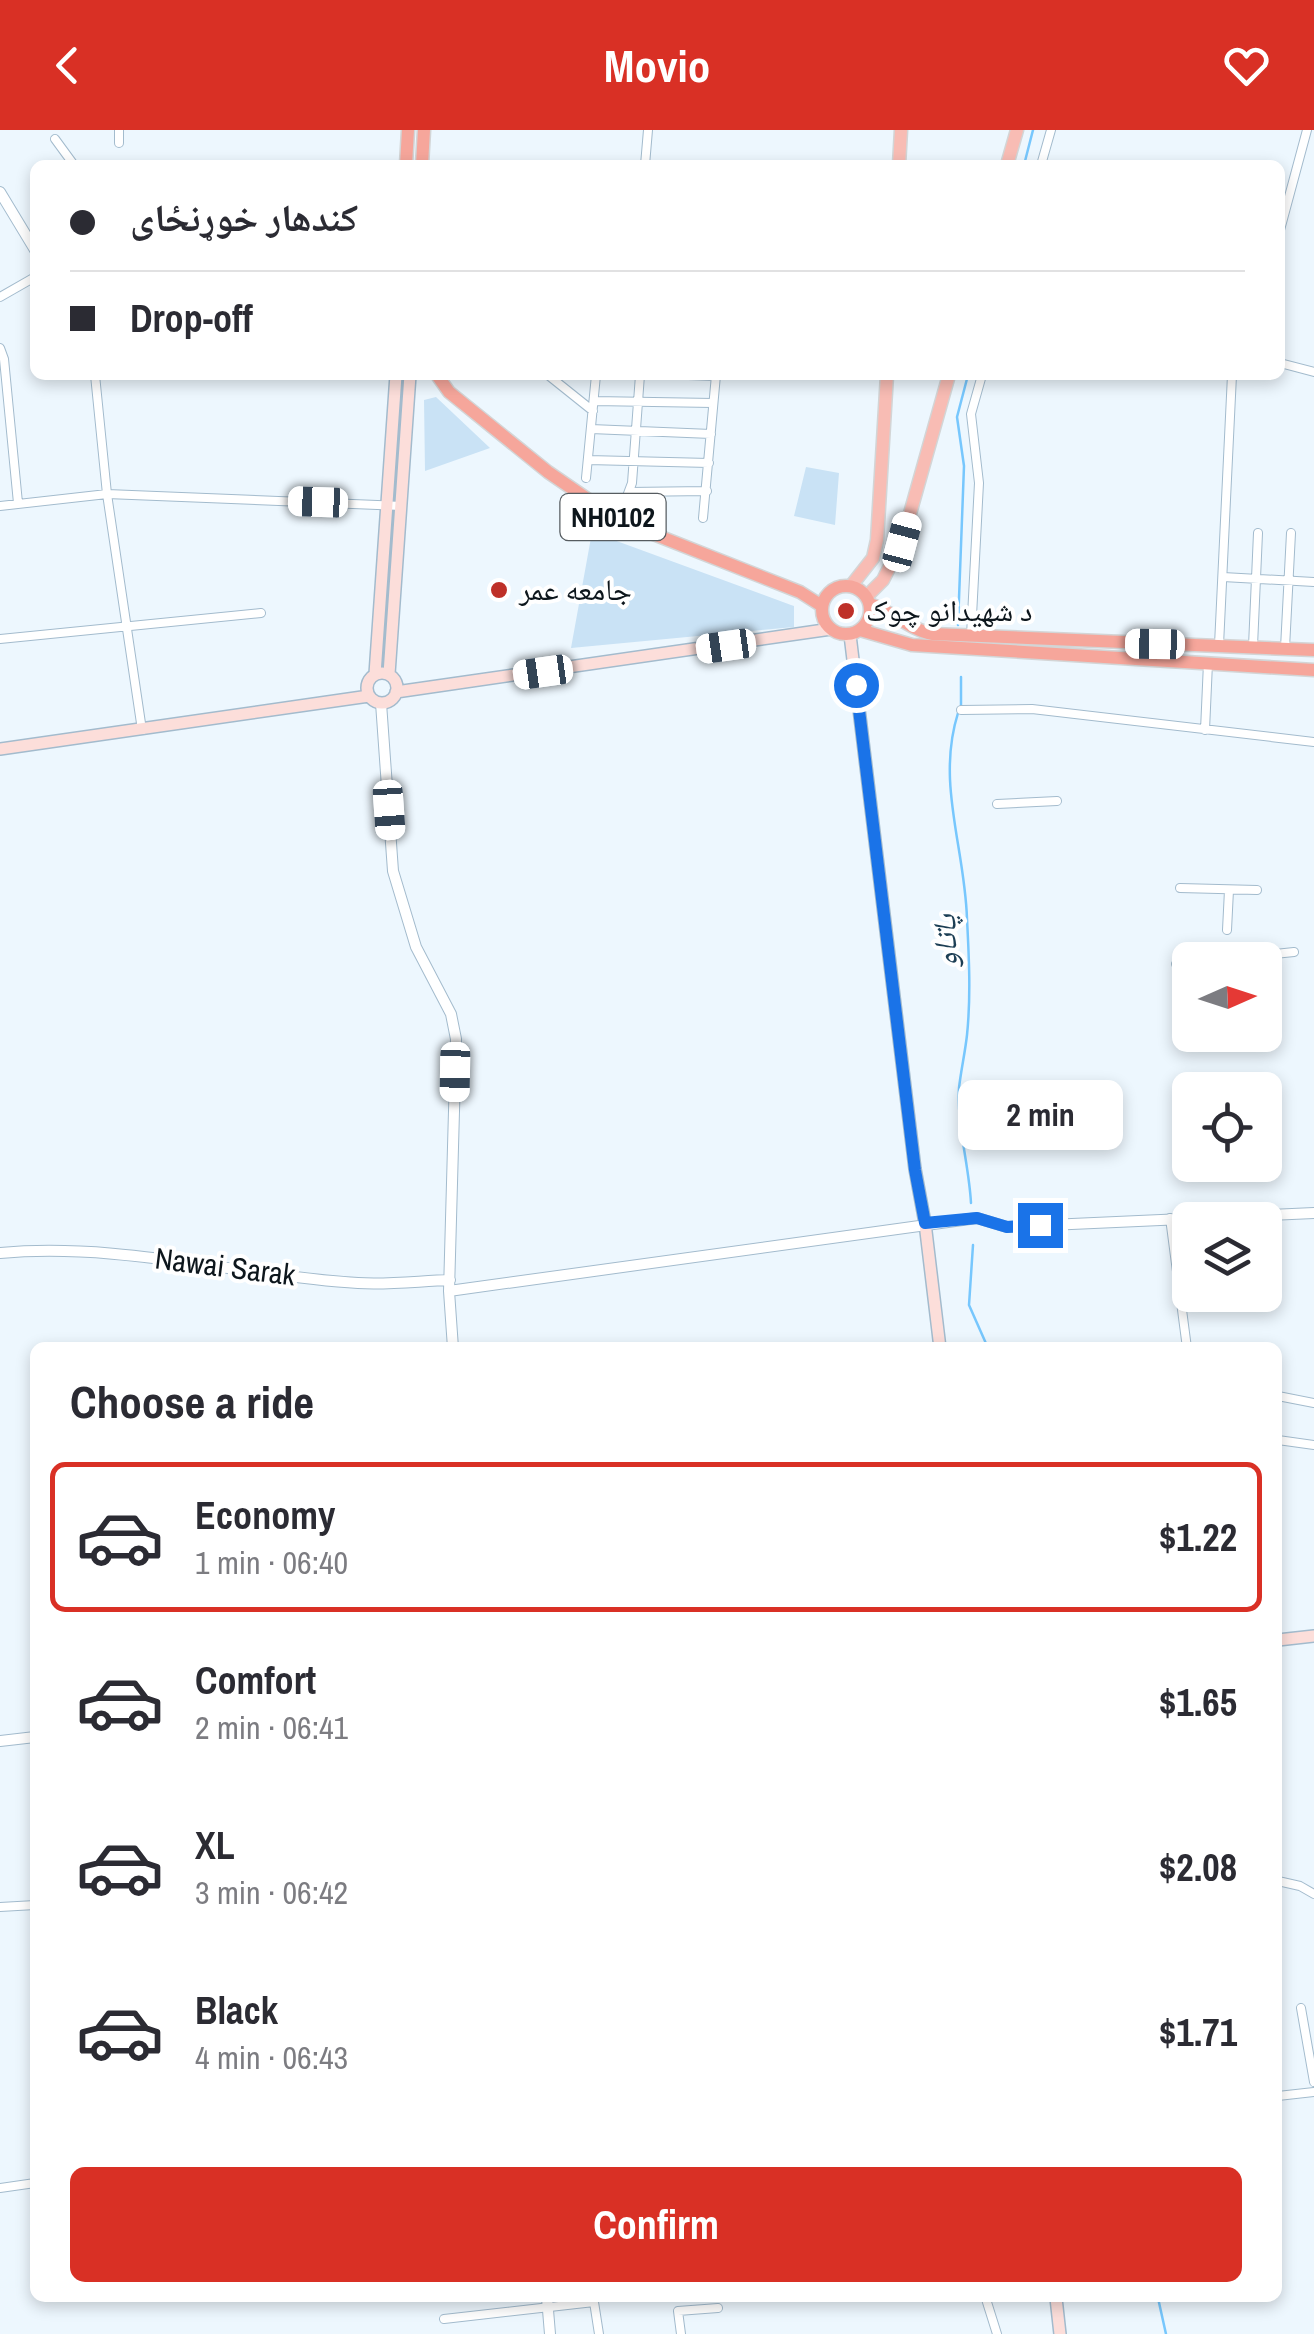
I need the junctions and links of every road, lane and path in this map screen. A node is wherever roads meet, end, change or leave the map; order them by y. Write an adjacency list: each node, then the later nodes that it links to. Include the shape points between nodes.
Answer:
1 (119, 130): 10 (street)
2 (408, 130): 12 (highway)
3 (424, 130): 13 (highway)
4 (648, 130): 14 (street)
5 (901, 130): 15 (main road)
6 (1017, 130): 16 (main road)
7 (1051, 130): 17 (street)
8 (1307, 130): 19 (street)
9 (55, 139): 11 (street)
10 (119, 143)
11 (70, 160)
12 (406, 160)
13 (422, 160)
14 (645, 160)
15 (899, 160)
16 (1008, 160)
17 (1042, 160)
18 (0, 192): 20 (street)
19 (1285, 211)
20 (30, 242)
21 (30, 281): 22 (street)
22 (0, 297)
23 (0, 348): 51 (street)
24 (1285, 364): 25 (street)
25 (1314, 372)
26 (95, 380): 50 (street)
27 (396, 380): 52 (main road)
28 (410, 380): 54 (main road)
29 (441, 380): 56 (highway, NH0102, via 548,472)
30 (555, 380): 40 (street)
31 (596, 380): 40 (street)
32 (640, 380): 38 (street)
33 (716, 380): 39 (street)
34 (887, 380): 63 (main road, via 877,540 873,558)
35 (947, 380): 64 (main road, via 902,542)
36 (981, 380): 70 (street, via 971,414 980,483)
37 (1232, 380): 59 (street)
38 (638, 401): 39 (street); 40 (street); 42 (street)
39 (714, 403): 43 (street)
40 (593, 406): 41 (street)
41 (591, 429): 42 (street); 45 (street)
42 (636, 430): 43 (street); 44 (street)
43 (711, 434): 46 (street)
44 (634, 459): 45 (street); 46 (street); 49 (street)
45 (588, 460): 47 (street)
46 (709, 463): 48 (street)
47 (586, 478)
48 (706, 491): 49 (street); 55 (street)
49 (629, 492): 56 (street)
50 (108, 494): 51 (street); 52 (street); 67 (street)
51 (18, 503): 53 (street)
52 (388, 504): 54 (street); 78 (main road)
53 (0, 506)
54 (402, 506): 79 (main road)
55 (703, 518)
56 (618, 520): 65 (highway, NH0102)
57 (1258, 533): 60 (street)
58 (1291, 533): 61 (street)
59 (1224, 577): 60 (street); 72 (street)
60 (1256, 579): 61 (street); 73 (street)
61 (1289, 580): 62 (street); 74 (street)
62 (1314, 582)
63 (851, 586): 64 (highway); 65 (highway, via 832,590)
64 (868, 600): 69 (highway, via 870,619); 70 (highway, via 919,632)
65 (822, 606): 68 (highway)
66 (262, 613): 67 (street)
67 (126, 625): 71 (street); 84 (street)
68 (831, 630): 69 (highway); 80 (main road)
69 (855, 633): 76 (highway, via 912,645); 98 (main road)
70 (971, 635): 72 (highway)
71 (0, 639)
72 (1220, 645): 73 (highway)
73 (1252, 646): 74 (highway)
74 (1285, 648): 75 (highway)
75 (1314, 650)
76 (1208, 664): 77 (highway); 85 (street)
77 (1314, 670)
78 (375, 674): 79 (main road); 81 (main road)
79 (389, 674): 80 (main road)
80 (396, 692): 82 (main road)
81 (368, 696): 82 (main road); 84 (main road)
82 (381, 703): 100 (street, via 393,871 416,948 451,1014 456,1039)
83 (960, 710): 85 (street, via 1032,710)
84 (142, 730): 87 (main road)
85 (1205, 730): 86 (street)
86 (1314, 742)
87 (0, 749)
88 (1057, 801): 89 (street)
89 (996, 804)
90 (1180, 888): 91 (street)
91 (1229, 890): 92 (street); 93 (street)
92 (1257, 890)
93 (1226, 930)
94 (1294, 952): 95 (street)
95 (1282, 953)
96 (1314, 1213): 97 (street, Nawai Sarak)
97 (1170, 1217): 98 (street, Nawai Sarak, via 1007,1227 977,1218); 103 (street)
98 (925, 1223): 100 (street, Nawai Sarak); 102 (main road)
99 (0, 1253): 100 (street, Nawai Sarak, via 60,1252 360,1283)
100 (450, 1285): 101 (street)
101 (453, 1342)
102 (939, 1342)
103 (1186, 1342)
104 (1282, 1397): 105 (street)
105 (1314, 1403)
106 (1282, 1441): 107 (street)
107 (1314, 1446)
108 (1314, 1636): 109 (main road)
109 (1282, 1640)
110 (30, 1737): 111 (street)
111 (0, 1740)
112 (1282, 1882): 113 (street)
113 (1314, 1894)
114 (30, 1905): 115 (street)
115 (0, 1907)
116 (1301, 2008): 117 (street)
117 (1312, 2040): 118 (street)
118 (1314, 2082)
119 (1314, 2092): 120 (street)
120 (1282, 2096)
121 (30, 2184): 122 (street)
122 (0, 2188)
123 (987, 2302): 131 (street)
124 (1056, 2302): 132 (main road)
125 (547, 2303): 127 (street); 128 (street); 129 (street, via 595,2303)
126 (718, 2308): 130 (street, via 678,2312)
127 (444, 2319)
128 (550, 2334)
129 (599, 2334)
130 (681, 2334)
131 (997, 2334)
132 (1060, 2334)

